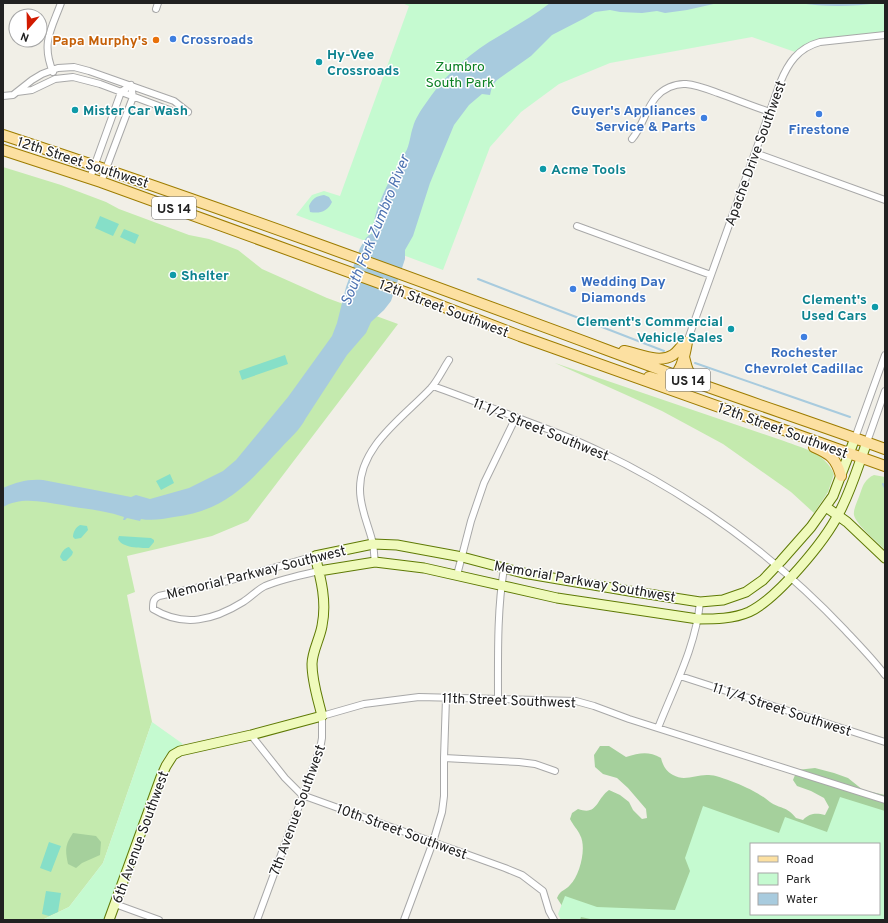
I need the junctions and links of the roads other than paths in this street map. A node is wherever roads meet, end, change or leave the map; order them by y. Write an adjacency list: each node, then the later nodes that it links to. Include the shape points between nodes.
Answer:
1 (61, 3): 3 (street, via 47,44)
2 (885, 35): 10 (street, Apache Drive Southwest, via 820,42 803,49 784,72)
3 (52, 70): 4 (street); 5 (street, via 80,68); 6 (street, via 36,77)
4 (55, 79): 6 (street, via 32,90); 7 (street, via 79,78)
5 (131, 85): 7 (street); 9 (street); 9 (street, via 174,101 188,112 172,111)
6 (17, 92): 8 (street)
7 (120, 92): 9 (street); 15 (street)
8 (3, 96)
9 (133, 97): 16 (street)
10 (770, 112): 12 (street, via 702,87 678,84 670,86 651,103 638,132); 14 (street, Apache Drive Southwest)
11 (3, 135): 15 (main road, 12th Street Southwest / US 14)
12 (632, 139)
13 (3, 150): 17 (main road, 12th Street Southwest / US 14)
14 (755, 153): 19 (street); 21 (street, Apache Drive Southwest)
15 (95, 165): 16 (main road, 12th Street Southwest / US 14); 17 (street)
16 (106, 169): 18 (street); 23 (main road, 12th Street Southwest / US 14)
17 (90, 178): 18 (main road, 12th Street Southwest / US 14)
18 (101, 182): 27 (main road, 12th Street Southwest / US 14)
19 (885, 200)
20 (577, 226): 21 (street)
21 (711, 275): 22 (street, Apache Drive Southwest)
22 (687, 342): 23 (main road, via 674,355 661,359); 25 (main road)
23 (591, 343): 28 (main road, 12th Street Southwest / US 14)
24 (885, 355): 36 (street, Memorial Parkway Southwest)
25 (684, 357): 28 (main road); 30 (main road, via 687,371 710,383)
26 (449, 360): 29 (street)
27 (615, 370): 28 (main road, via 664,380); 35 (main road, 12th Street Southwest / US 14)
28 (675, 375): 30 (main road, 12th Street Southwest / US 14)
29 (432, 386): 34 (street, 11 1/2 Street Southwest); 45 (street, via 389,429 367,461 360,490)
30 (716, 390): 36 (main road, 12th Street Southwest / US 14)
31 (885, 391): 33 (street, Memorial Parkway Southwest)
32 (885, 397): 33 (street)
33 (880, 407): 37 (street, Memorial Parkway Southwest)
34 (516, 417): 47 (street, via 484,482); 50 (street, 11 1/2 Street Southwest, via 592,447 651,478 698,506)
35 (804, 437): 39 (main road, 12th Street Southwest / US 14); 42 (main road, via 812,446 833,458)
36 (855, 438): 37 (main road, 12th Street Southwest / US 14); 39 (street, Memorial Parkway Southwest)
37 (867, 442): 38 (main road, 12th Street Southwest / US 14); 40 (street, Memorial Parkway Southwest)
38 (885, 449)
39 (849, 454): 40 (main road, 12th Street Southwest / US 14); 42 (street, Memorial Parkway Southwest)
40 (861, 458): 41 (main road, 12th Street Southwest / US 14); 44 (street, Memorial Parkway Southwest)
41 (885, 466)
42 (841, 476): 43 (street, Memorial Parkway Southwest)
43 (826, 507): 44 (street); 50 (street, Memorial Parkway Southwest)
44 (838, 515): 48 (street); 54 (street, Memorial Parkway Southwest, via 822,540)
45 (373, 544): 46 (street, Memorial Parkway Southwest); 47 (street, Memorial Parkway Southwest, via 397,545); 49 (street)
46 (315, 556): 52 (street, 7th Avenue Southwest); 52 (street, Memorial Parkway Southwest, via 228,581 159,596 153,602 154,609 176,618 201,620 232,608 267,586)
47 (462, 557): 51 (street, Memorial Parkway Southwest); 53 (street)
48 (885, 558)
49 (375, 562): 52 (street, Memorial Parkway Southwest); 53 (street, Memorial Parkway Southwest)
50 (777, 566): 54 (street, 11 1/2 Street Southwest); 56 (street, Memorial Parkway Southwest, via 746,592 723,600)
51 (504, 568): 55 (street); 56 (street, Memorial Parkway Southwest)
52 (319, 571): 62 (street, 7th Avenue Southwest, via 324,596 324,616 312,664)
53 (457, 575): 55 (street, Memorial Parkway Southwest)
54 (791, 577): 57 (street, Memorial Parkway Southwest, via 767,600 747,612 727,618); 58 (street, 11 1/2 Street Southwest, via 832,616)
55 (501, 586): 57 (street, Memorial Parkway Southwest, via 557,598); 61 (street)
56 (700, 602): 57 (street)
57 (698, 619): 59 (street)
58 (885, 675)
59 (680, 676): 63 (street); 65 (street, 11 1/4 Street Southwest)
60 (446, 698): 61 (street, 11th Street Southwest); 62 (street, 11th Street Southwest, via 419,697 364,704); 67 (street)
61 (498, 699): 63 (street, 11th Street Southwest, via 576,701)
62 (322, 716): 64 (street, 11th Street Southwest); 69 (street, 7th Avenue Southwest, via 321,744)
63 (658, 728): 70 (street, 11th Street Southwest)
64 (251, 735): 66 (street, 11th Street Southwest, via 188,749); 69 (street, 10th Street Southwest)
65 (885, 742)
66 (173, 755): 72 (street, 6th Avenue Southwest, via 161,777)
67 (444, 758): 68 (street, via 519,762); 71 (street, via 443,807)
68 (556, 770)
69 (302, 795): 71 (street, 10th Street Southwest); 76 (street, 7th Avenue Southwest)
70 (885, 800)
71 (433, 842): 73 (street, 10th Street Southwest, via 522,876 543,891); 77 (street)
72 (115, 904): 74 (street, 6th Avenue Southwest); 75 (street)
73 (549, 911): 78 (street); 79 (street, 10th Street Southwest)
74 (109, 920)
75 (160, 920)
76 (257, 920)
77 (404, 920)
78 (547, 920)
79 (554, 920)

